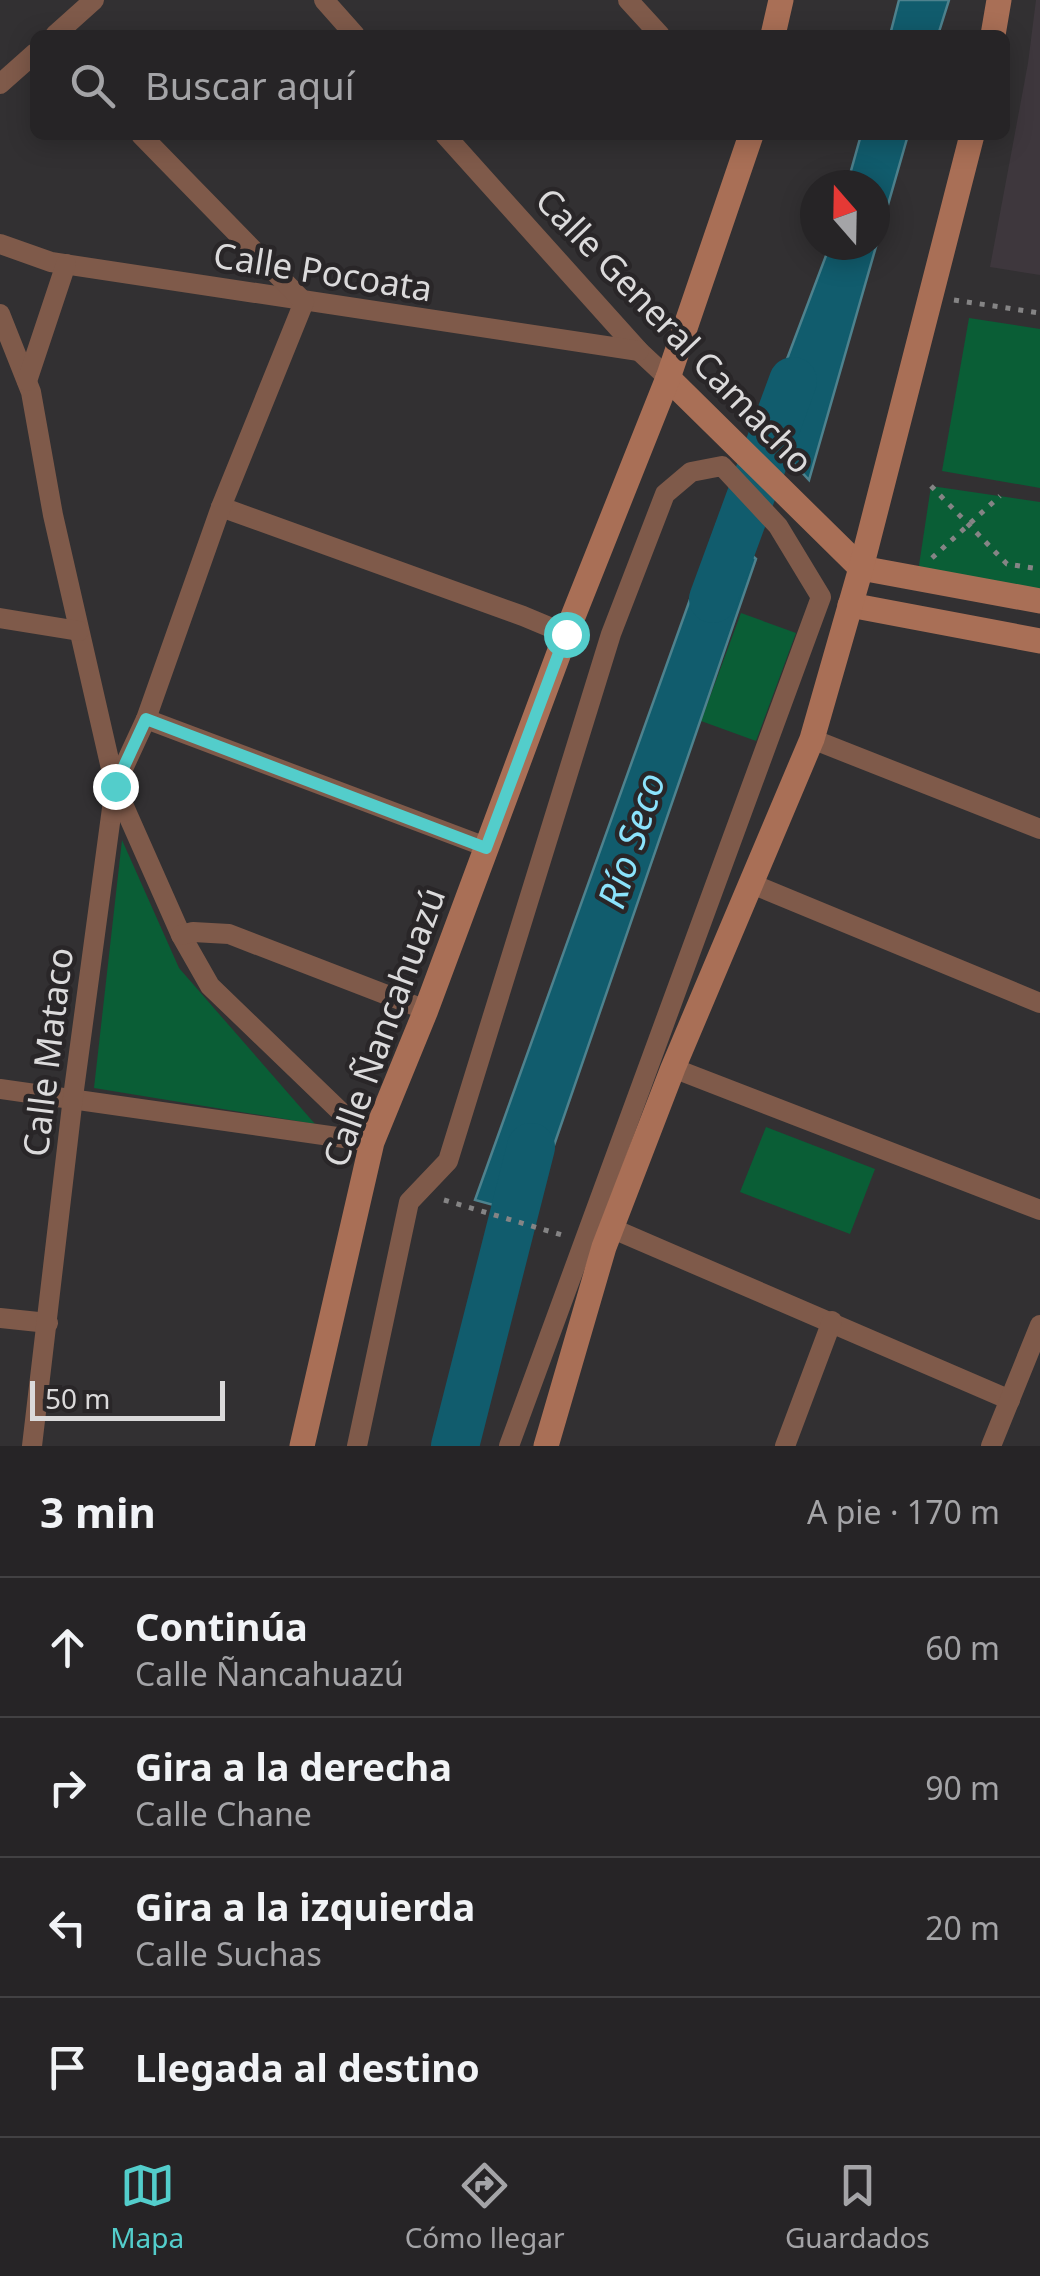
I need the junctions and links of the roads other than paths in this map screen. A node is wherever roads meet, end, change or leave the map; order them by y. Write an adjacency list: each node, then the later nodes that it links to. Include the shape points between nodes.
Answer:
1 (94, 0): 6 (street)
2 (324, 0): 7 (street)
3 (628, 0): 8 (street)
4 (781, 0): 9 (street)
5 (999, 0): 10 (street)
6 (61, 30)
7 (351, 30)
8 (655, 30)
9 (774, 30)
10 (994, 30)
11 (30, 57): 12 (street)
12 (0, 84)
13 (146, 140): 19 (street)
14 (449, 140): 21 (street, Calle General Camacho)
15 (749, 140): 22 (street, Calle Ñancahuazú)
16 (971, 140): 27 (street)
17 (0, 244): 18 (street, Calle Pocoata)
18 (66, 264): 19 (street, Calle Pocoata); 23 (street)
19 (304, 302): 21 (street, Calle Pocoata); 25 (street)
20 (0, 314): 23 (street)
21 (639, 352): 22 (street, Calle General Camacho)
22 (668, 378): 24 (street, Calle General Camacho); 32 (street, Calle Ñancahuazú)
23 (28, 381): 31 (street)
24 (728, 454): 26 (street, Calle General Camacho); 56 (street, via 665,494 612,634 448,1162 409,1202)
25 (221, 507): 32 (street); 34 (street)
26 (786, 516): 27 (street, Calle General Camacho); 57 (street, via 821,598)
27 (861, 568): 28 (street); 29 (street)
28 (1040, 602)
29 (850, 606): 33 (street); 35 (street)
30 (0, 618): 31 (street)
31 (79, 631): 36 (street)
32 (566, 634): 38 (street, Calle Ñancahuazú)
33 (1040, 641)
34 (146, 719): 36 (street); 38 (street)
35 (812, 740): 37 (street); 39 (street)
36 (115, 786): 40 (street); 45 (street, Calle Mataco)
37 (1040, 830)
38 (486, 848): 42 (street, Calle Ñancahuazú)
39 (752, 884): 41 (street); 43 (street)
40 (181, 936): 42 (street, via 228,934); 46 (street, via 210,986)
41 (1040, 1003)
42 (426, 1010): 46 (street, Calle Ñancahuazú)
43 (673, 1068): 47 (street); 48 (street)
44 (0, 1089): 45 (street)
45 (73, 1097): 46 (street); 51 (street, Calle Mataco)
46 (372, 1142): 55 (street, Calle Ñancahuazú)
47 (1040, 1210)
48 (611, 1228): 50 (street); 58 (street)
49 (0, 1318): 51 (street)
50 (832, 1322): 53 (street); 59 (street)
51 (48, 1323): 54 (street, Calle Mataco)
52 (1040, 1325): 53 (street)
53 (1010, 1400): 60 (street)
54 (32, 1446)
55 (302, 1446)
56 (357, 1446)
57 (510, 1446)
58 (546, 1446)
59 (786, 1446)
60 (991, 1446)

